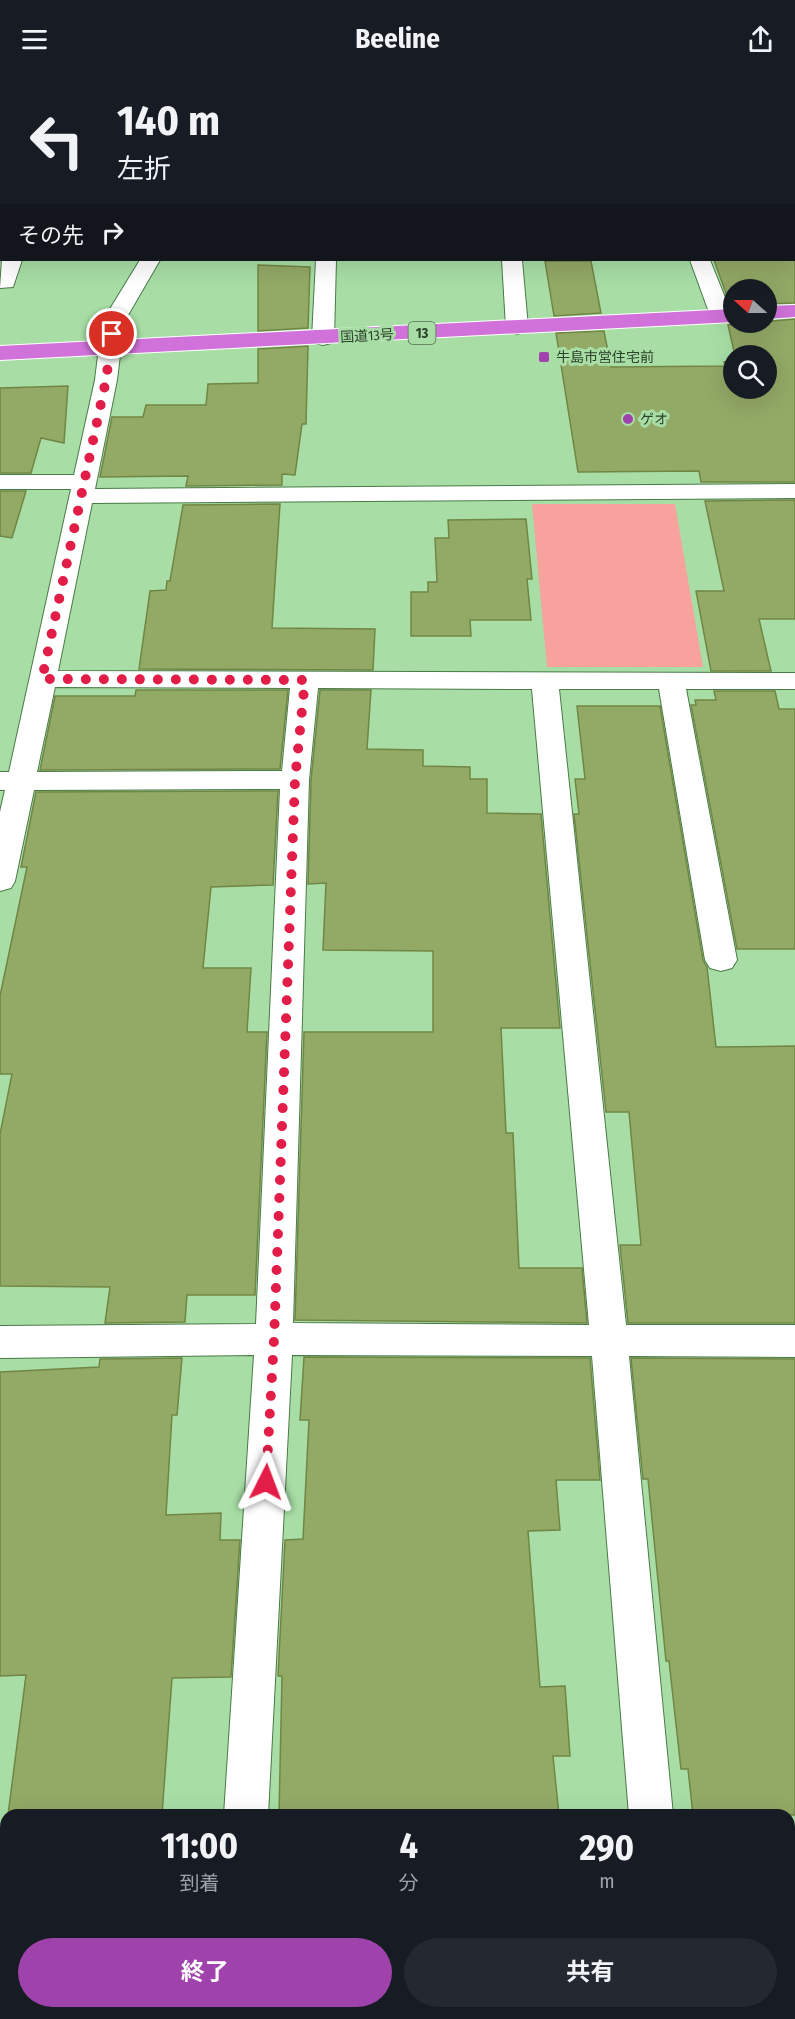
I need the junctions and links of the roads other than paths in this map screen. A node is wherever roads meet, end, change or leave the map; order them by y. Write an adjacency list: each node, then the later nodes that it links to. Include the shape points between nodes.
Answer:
1 (12, 261): 6 (street)
2 (149, 261): 13 (street, via 113,322)
3 (326, 261): 12 (street)
4 (512, 261): 11 (street)
5 (700, 261): 7 (street)
6 (6, 283)
7 (723, 307)
8 (795, 311): 9 (highway)
9 (777, 312)
10 (723, 315): 11 (highway, 国道13号 / 13)
11 (517, 327): 12 (highway, 国道13号 / 13)
12 (323, 338): 13 (highway, 国道13号 / 13)
13 (111, 347): 14 (highway, 国道13号 / 13); 16 (street)
14 (0, 353)
15 (0, 482): 16 (street)
16 (82, 489): 17 (street); 18 (street)
17 (795, 490)
18 (42, 679): 19 (street); 24 (street)
19 (305, 680): 20 (street); 23 (street)
20 (545, 681): 21 (street); 28 (street)
21 (671, 681): 22 (street); 26 (street)
22 (795, 681)
23 (295, 780): 24 (street); 27 (street)
24 (10, 781): 25 (street)
25 (0, 881)
26 (721, 960)
27 (274, 1339): 28 (street); 30 (street); 31 (street)
28 (609, 1340): 29 (street); 32 (street)
29 (795, 1341)
30 (0, 1342)
31 (246, 1809)
32 (650, 1809)

